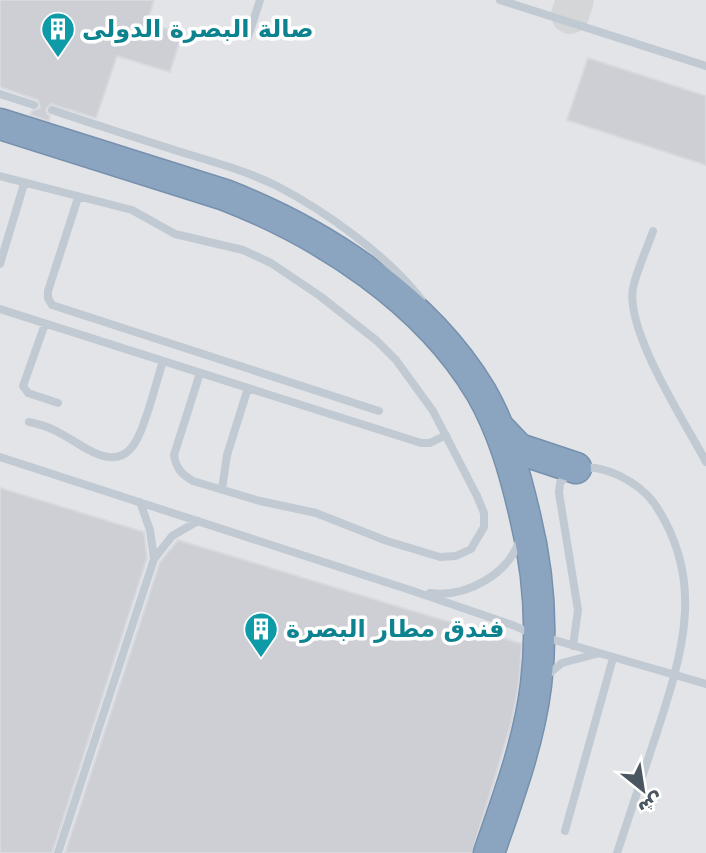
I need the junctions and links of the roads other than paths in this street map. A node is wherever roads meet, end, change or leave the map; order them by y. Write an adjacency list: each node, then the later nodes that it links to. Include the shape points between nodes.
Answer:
1 (260, 0): 3 (lane)
2 (500, 0): 4 (lane)
3 (248, 37)
4 (706, 66)
5 (0, 94): 6 (lane)
6 (34, 105)
7 (52, 110): 14 (lane, via 275,185 380,256)
8 (0, 124): 18 (highway, via 225,195 301,229 374,278)
9 (0, 176): 10 (lane)
10 (24, 184): 11 (lane); 13 (lane)
11 (78, 198): 23 (lane, via 48,291 52,305); 26 (lane, via 132,210 176,234 243,250 271,263 377,341 416,387)
12 (653, 231): 28 (lane, via 633,288 637,324)
13 (0, 264)
14 (425, 304)
15 (0, 309): 17 (lane)
16 (431, 312): 18 (lane)
17 (45, 324): 19 (lane); 22 (lane, via 23,386 28,393)
18 (458, 358): 24 (highway)
19 (163, 361): 20 (lane); 25 (lane, via 139,439 128,453 119,457 96,454 63,432)
20 (200, 373): 21 (lane); 30 (lane, via 174,455 176,466 183,475)
21 (248, 388): 26 (lane, via 421,443); 30 (lane)
22 (58, 403)
23 (379, 411)
24 (491, 414): 29 (highway, via 519,449); 33 (highway, via 516,475)
25 (29, 422)
26 (446, 435): 30 (lane, via 484,513 479,539 456,556 426,553 316,513)
27 (2, 456): 31 (lane)
28 (706, 462)
29 (576, 468): 37 (lane, via 560,483 559,493 578,610); 40 (lane, via 604,471 635,485 648,495 670,529 685,574 688,608)
30 (222, 489)
31 (140, 502): 32 (lane); 34 (lane)
32 (198, 521): 34 (lane, via 172,536); 35 (lane)
33 (526, 521): 35 (lane, via 519,544 485,581 463,591); 36 (highway, via 537,576)
34 (154, 559): 44 (lane)
35 (413, 591): 36 (lane)
36 (540, 638): 37 (lane); 42 (highway)
37 (573, 646): 38 (lane)
38 (597, 654): 39 (lane); 42 (lane, via 562,663)
39 (613, 659): 40 (lane); 43 (lane)
40 (676, 675): 41 (lane); 46 (lane)
41 (706, 684)
42 (536, 687): 45 (highway, via 524,743)
43 (565, 831)
44 (58, 853)
45 (489, 853)
46 (617, 853)

